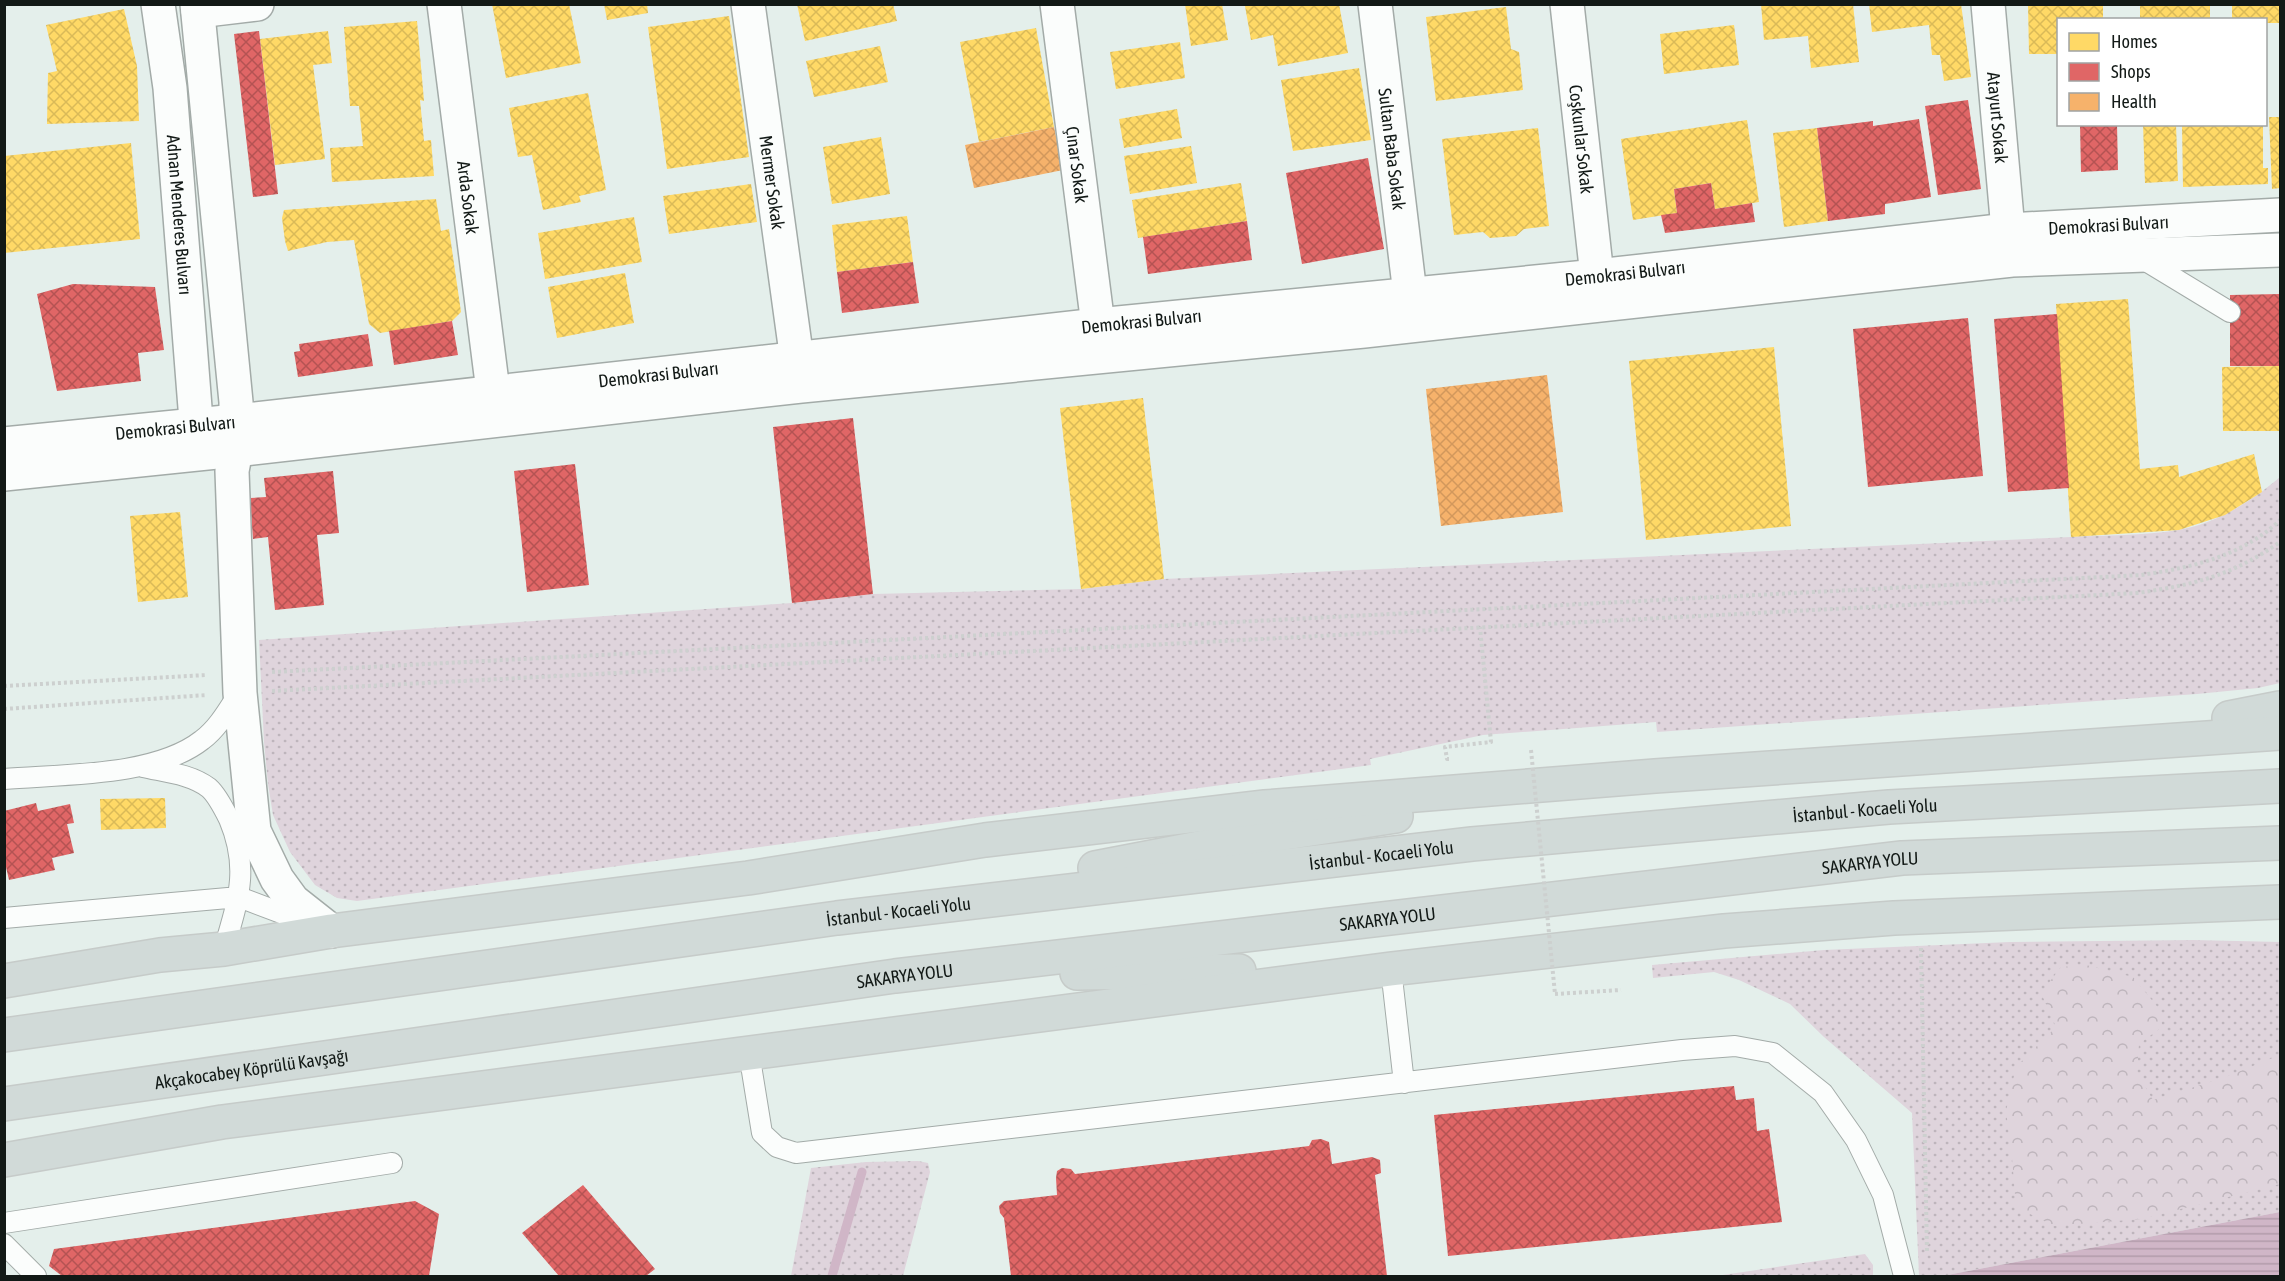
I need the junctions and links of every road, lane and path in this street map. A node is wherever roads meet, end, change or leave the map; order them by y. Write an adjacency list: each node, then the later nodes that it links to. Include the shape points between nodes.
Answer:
1 (158, 4): 21 (main road, Adnan Menderes Bulvarı, via 170,88)
2 (257, 4): 9 (main road)
3 (444, 4): 19 (main road, Arda Sokak)
4 (748, 4): 18 (main road, Mermer Sokak)
5 (1057, 4): 17 (main road, Çınar Sokak)
6 (1374, 4): 15 (main road, Sultan Baba Sokak)
7 (1567, 4): 14 (main road, Coşkunlar Sokak)
8 (1988, 4): 11 (main road, Atayurt Sokak)
9 (198, 8): 20 (main road, Adnan Menderes Bulvarı)
10 (2280, 215): 11 (main road, Demokrasi Bulvarı)
11 (2008, 230): 14 (main road, Demokrasi Bulvarı)
12 (2280, 250): 13 (main road, Demokrasi Bulvarı)
13 (2136, 255): 16 (lane); 20 (main road, Demokrasi Bulvarı, via 2000,261 1353,332)
14 (1597, 276): 15 (main road, Demokrasi Bulvarı)
15 (1410, 294): 17 (main road, Demokrasi Bulvarı)
16 (2230, 312)
17 (1098, 325): 18 (main road, Demokrasi Bulvarı)
18 (797, 360): 19 (main road, Demokrasi Bulvarı)
19 (494, 391): 20 (main road, Demokrasi Bulvarı)
20 (236, 435): 21 (main road, Demokrasi Bulvarı); 27 (main road, Adnan Menderes Bulvarı, via 232,471)
21 (197, 438): 22 (main road, Demokrasi Bulvarı); 23 (main road, Demokrasi Bulvarı)
22 (4, 444)
23 (4, 474)
24 (2280, 520): 27 (path, via 2214,560 2141,575)
25 (2280, 542): 26 (path, via 2231,572 2138,592)
26 (1480, 627): 27 (path); 34 (path, via 1491,742 1445,747)
27 (239, 683): 28 (path); 30 (path); 35 (lane, via 219,724 201,741 175,756); 46 (main road, Adnan Menderes Bulvarı, via 254,831 277,879 293,901)
28 (4, 687)
29 (2280, 708): 32 (highway)
30 (4, 709)
31 (2280, 733): 32 (highway)
32 (2094, 745): 36 (highway)
33 (1531, 750): 52 (path, bridge, via 1555,994)
34 (1446, 759)
35 (143, 766): 37 (lane); 40 (lane, via 191,778 210,789 237,840 241,866)
36 (1655, 776): 45 (highway, via 1246,839); 46 (highway, via 1264,807 985,840 748,878)
37 (4, 779)
38 (2280, 786): 45 (highway, İstanbul - Kocaeli Yolu, via 1889,807 1495,842)
39 (2280, 843): 50 (highway, SAKARYA YOLU, via 1902,858)
40 (239, 897): 44 (lane); 46 (lane); 48 (lane)
41 (2280, 902): 42 (highway)
42 (2212, 903): 43 (highway); 49 (highway, via 1894,918 1724,931)
43 (2280, 916)
44 (4, 918)
45 (837, 918): 54 (highway, İstanbul - Kocaeli Yolu)
46 (331, 931): 48 (highway)
47 (1921, 941): 63 (path, via 1927,1275)
48 (224, 949): 51 (highway, via 160,955)
49 (1391, 969): 50 (highway); 55 (highway); 56 (lane)
50 (896, 976): 53 (highway, SAKARYA YOLU)
51 (4, 981)
52 (1621, 990)
53 (498, 1031): 57 (highway, Akçakocabey Köprülü Kavşağı)
54 (4, 1035)
55 (749, 1053): 56 (lane, via 762,1133 777,1147 796,1153); 58 (highway, via 222,1122)
56 (1404, 1083): 63 (lane, via 1682,1050 1735,1047 1773,1053 1822,1093 1856,1140 1883,1195)
57 (4, 1104)
58 (4, 1160)
59 (392, 1163): 60 (lane)
60 (4, 1223)
61 (4, 1244): 62 (lane)
62 (36, 1276)
63 (1904, 1276)

